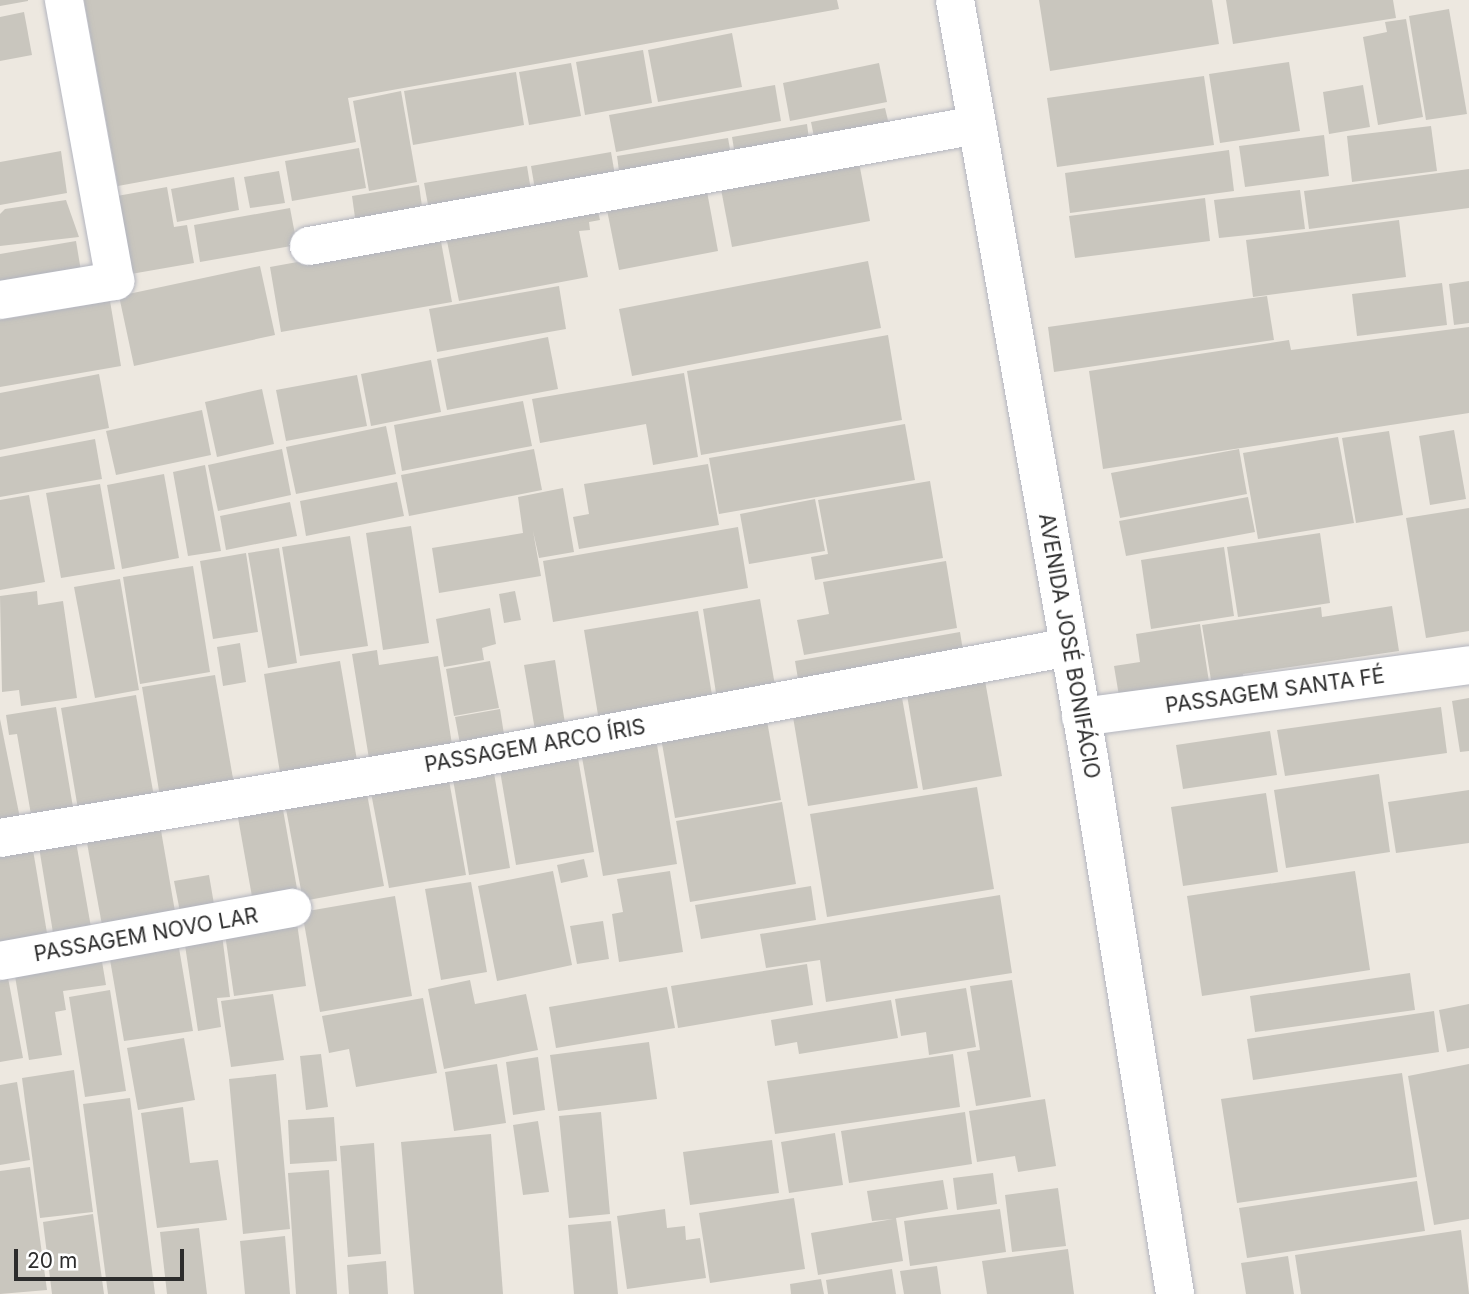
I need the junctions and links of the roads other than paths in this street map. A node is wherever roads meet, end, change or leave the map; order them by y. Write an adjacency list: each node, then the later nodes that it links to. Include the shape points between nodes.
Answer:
1 (64, 0): 5 (street, via 115,281)
2 (955, 0): 3 (street, AVENIDA JOSÉ BONIFÁCIO)
3 (977, 125): 4 (street); 6 (street, AVENIDA JOSÉ BONIFÁCIO)
4 (309, 246)
5 (0, 300)
6 (1069, 647): 8 (street, AVENIDA JOSÉ BONIFÁCIO); 9 (street, PASSAGEM ARCO ÍRIS, via 476,758)
7 (1469, 665): 8 (street, PASSAGEM SANTA FÉ)
8 (1081, 717): 12 (street, AVENIDA JOSÉ BONIFÁCIO)
9 (0, 838)
10 (292, 908): 11 (street, PASSAGEM NOVO LAR)
11 (0, 961)
12 (1175, 1294)

